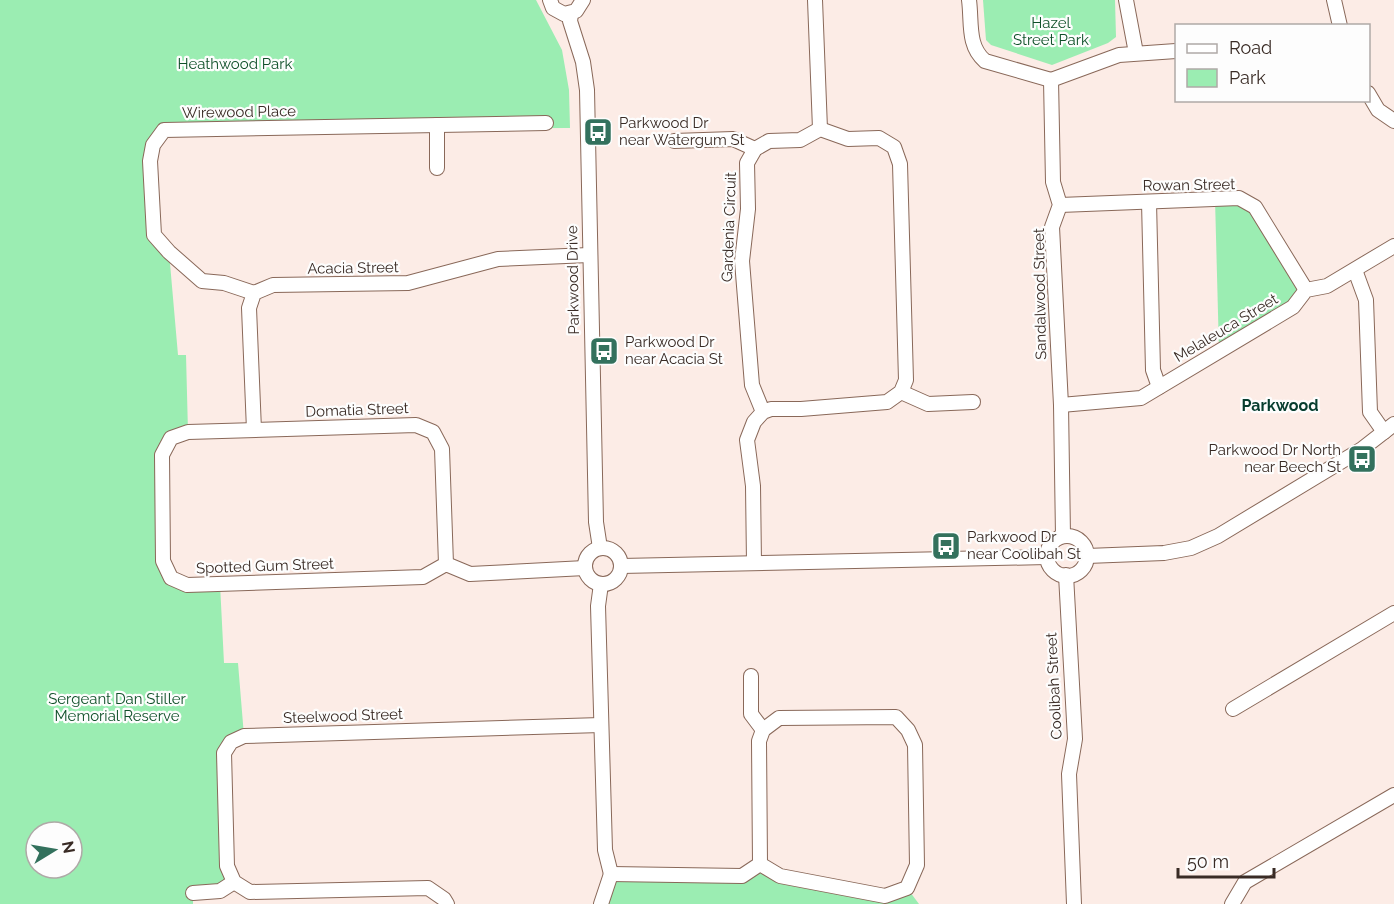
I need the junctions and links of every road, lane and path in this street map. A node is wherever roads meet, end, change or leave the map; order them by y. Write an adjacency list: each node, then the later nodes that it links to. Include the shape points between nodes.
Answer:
1 (550, 0): 7 (street, via 558,12)
2 (583, 0): 7 (street)
3 (815, 0): 16 (street)
4 (969, 0): 11 (street, via 972,43 977,54 985,61)
5 (1126, 0): 10 (street)
6 (1334, 0): 8 (street)
7 (571, 14): 23 (street, Parkwood Drive, via 587,90)
8 (1340, 24)
9 (1175, 51): 10 (street)
10 (1136, 53): 11 (street, via 1119,55)
11 (1051, 80): 21 (street, Sandalwood Street, via 1053,182)
12 (1370, 96): 13 (street, via 1378,110)
13 (1394, 121)
14 (546, 123): 15 (street, Wirewood Place)
15 (437, 125): 19 (street); 26 (street, Wirewood Place, via 164,130 153,145 150,161 154,235 202,281)
16 (820, 129): 18 (street, via 800,140 769,141); 28 (street, via 848,139 879,138 894,147 900,164 906,380)
17 (674, 141): 18 (street, via 733,139)
18 (755, 149): 31 (street, Gardenia Circuit, via 747,163 748,209 742,261 752,385)
19 (437, 168)
20 (1149, 202): 21 (street, Rowan Street); 25 (street, Rowan Street, via 1239,198 1256,207); 27 (street, via 1153,370)
21 (1060, 205): 30 (street, Sandalwood Street, via 1052,227)
22 (1394, 246): 24 (street)
23 (589, 255): 26 (street, Acacia Street, via 498,259 408,283 273,285); 35 (street, Parkwood Drive, via 596,522)
24 (1355, 270): 25 (street, via 1327,286); 32 (street, via 1366,300 1370,412)
25 (1306, 290): 27 (street, Melaleuca Street, via 1293,307)
26 (254, 293): 33 (street, via 249,308)
27 (1159, 387): 30 (street, Melaleuca Street, via 1141,398 1121,402)
28 (901, 392): 29 (street, via 927,404); 31 (street, via 887,402)
29 (973, 402)
30 (1061, 405): 34 (street, Sandalwood Street)
31 (763, 412): 38 (street, via 747,440 753,486)
32 (1389, 428): 36 (street, via 1362,449 1191,548)
33 (254, 430): 39 (street, Domatia Street, via 416,425 433,432 442,449); 39 (street, Spotted Gum Street, via 188,432 171,438 162,455 163,561 171,578 187,585 423,577)
34 (1063, 536): 36 (street, via 1078,540); 37 (street, via 1050,545)
35 (600, 548): 40 (street, via 612,550); 41 (street, via 588,555)
36 (1087, 556): 42 (street, via 1081,570)
37 (1047, 557): 38 (street); 42 (street, via 1054,572)
38 (754, 563): 40 (street)
39 (446, 564): 41 (street, via 470,574)
40 (621, 566): 43 (street, via 616,579)
41 (585, 568): 43 (street, via 591,579)
42 (1066, 575): 56 (street, Coolibah Street, via 1075,739 1069,774)
43 (601, 584): 47 (street)
44 (1394, 613): 46 (street)
45 (751, 676): 48 (street, via 751,714)
46 (1233, 709)
47 (601, 725): 51 (street, via 605,850); 52 (street, Steelwood Street, via 244,736 231,742 225,753 227,866)
48 (763, 730): 50 (street, via 759,741); 50 (street, via 779,718 896,717 915,745 917,865 907,888 885,896 780,876)
49 (1394, 795): 57 (street, via 1245,882)
50 (760, 864): 51 (street, via 742,876)
51 (611, 874): 55 (street)
52 (234, 882): 53 (street, via 220,891); 54 (street, via 250,892 428,888)
53 (193, 893)
54 (447, 904)
55 (601, 904)
56 (1074, 904)
57 (1232, 904)

